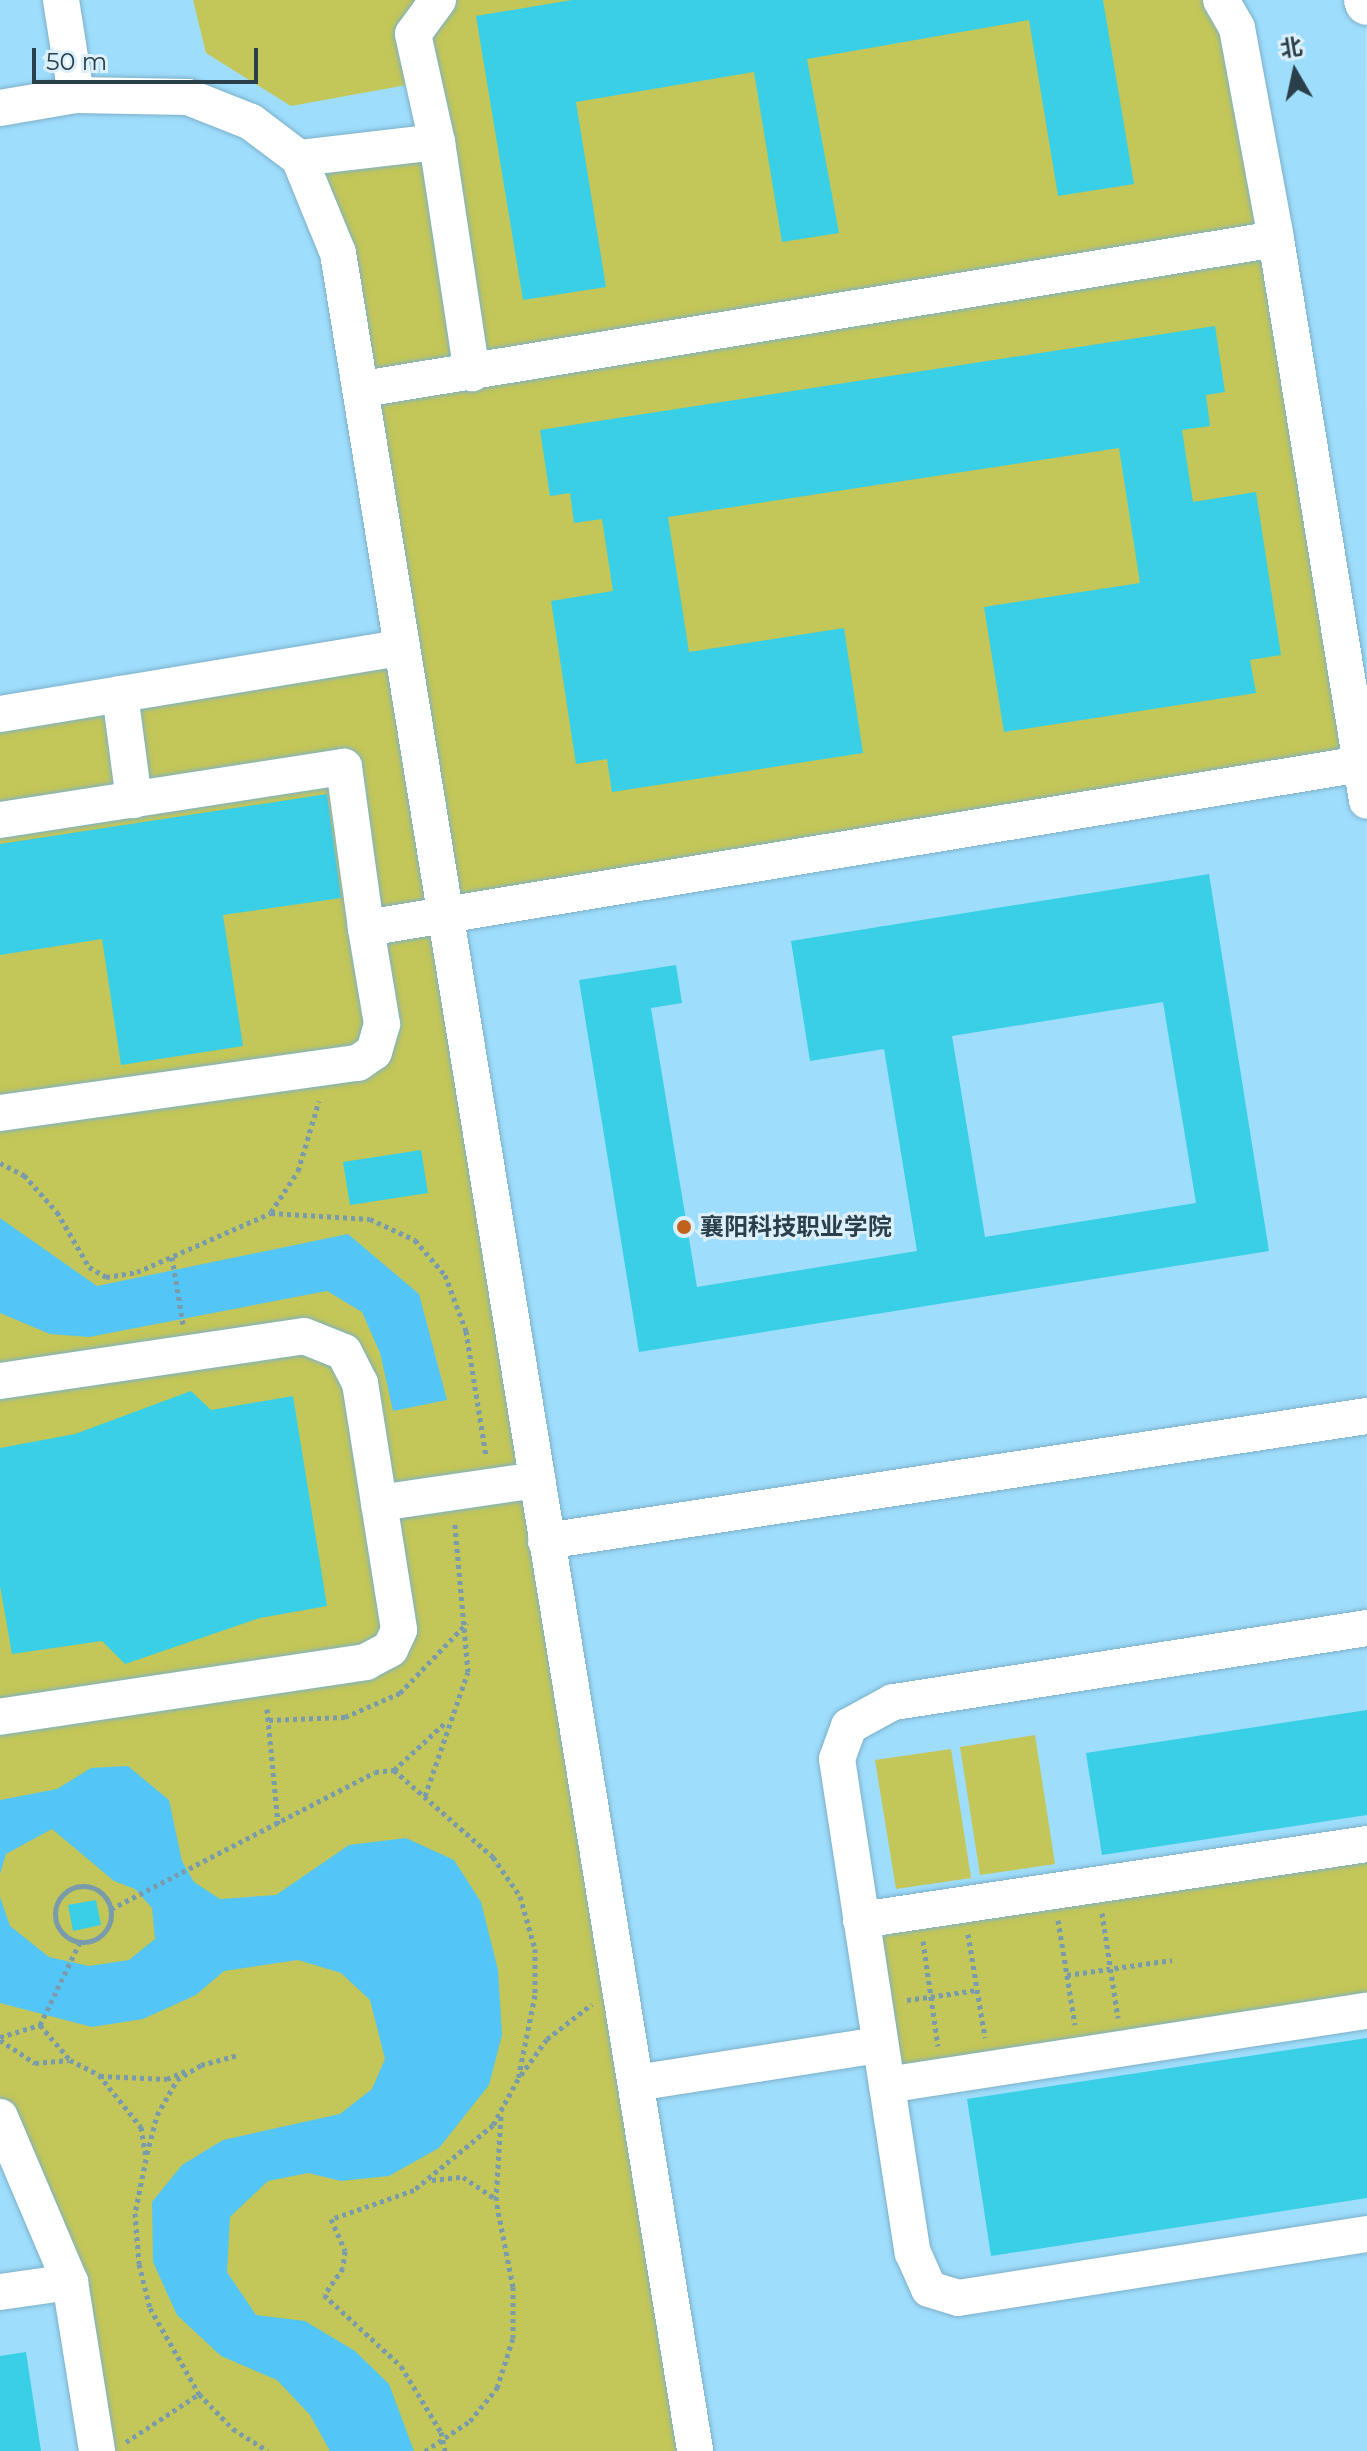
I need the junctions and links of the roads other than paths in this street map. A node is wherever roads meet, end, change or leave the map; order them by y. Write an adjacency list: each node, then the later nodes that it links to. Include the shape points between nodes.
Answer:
1 (61, 0): 4 (street)
2 (438, 0): 6 (street, via 413,34)
3 (1221, 0): 8 (street, via 1237,28)
4 (76, 95): 5 (street); 7 (street, via 188,97 251,122)
5 (0, 108)
6 (437, 142): 7 (street); 9 (street)
7 (299, 158): 10 (street, via 338,253)
8 (1276, 239): 9 (street); 14 (street)
9 (472, 373): 10 (street)
10 (363, 389): 11 (street)
11 (400, 648): 12 (street); 18 (street)
12 (120, 694): 13 (street); 15 (street)
13 (0, 714)
14 (1361, 764): 16 (street); 18 (street)
15 (134, 800): 17 (street); 19 (street, via 344,767)
16 (1367, 801)
17 (0, 820)
18 (447, 916): 19 (street); 23 (street)
19 (366, 928): 20 (street, via 382,1024 374,1052 358,1063)
20 (0, 1113)
21 (0, 1381): 24 (street, via 304,1336 344,1352 360,1383)
22 (1367, 1416): 25 (street)
23 (537, 1480): 24 (street); 25 (street)
24 (379, 1503): 27 (street, via 399,1630 390,1649 366,1662)
25 (546, 1541): 32 (street)
26 (1367, 1628): 29 (street, via 893,1702 849,1726 837,1759)
27 (0, 1717)
28 (1367, 1844): 29 (street)
29 (861, 1920): 31 (street)
30 (1367, 2011): 33 (street)
31 (880, 2045): 32 (street); 33 (street)
32 (636, 2083): 39 (street)
33 (887, 2085): 35 (street, via 913,2253 929,2289 958,2298)
34 (0, 2117): 36 (street)
35 (1367, 2234)
36 (70, 2282): 37 (street); 38 (street)
37 (0, 2292)
38 (97, 2451)
39 (695, 2451)

